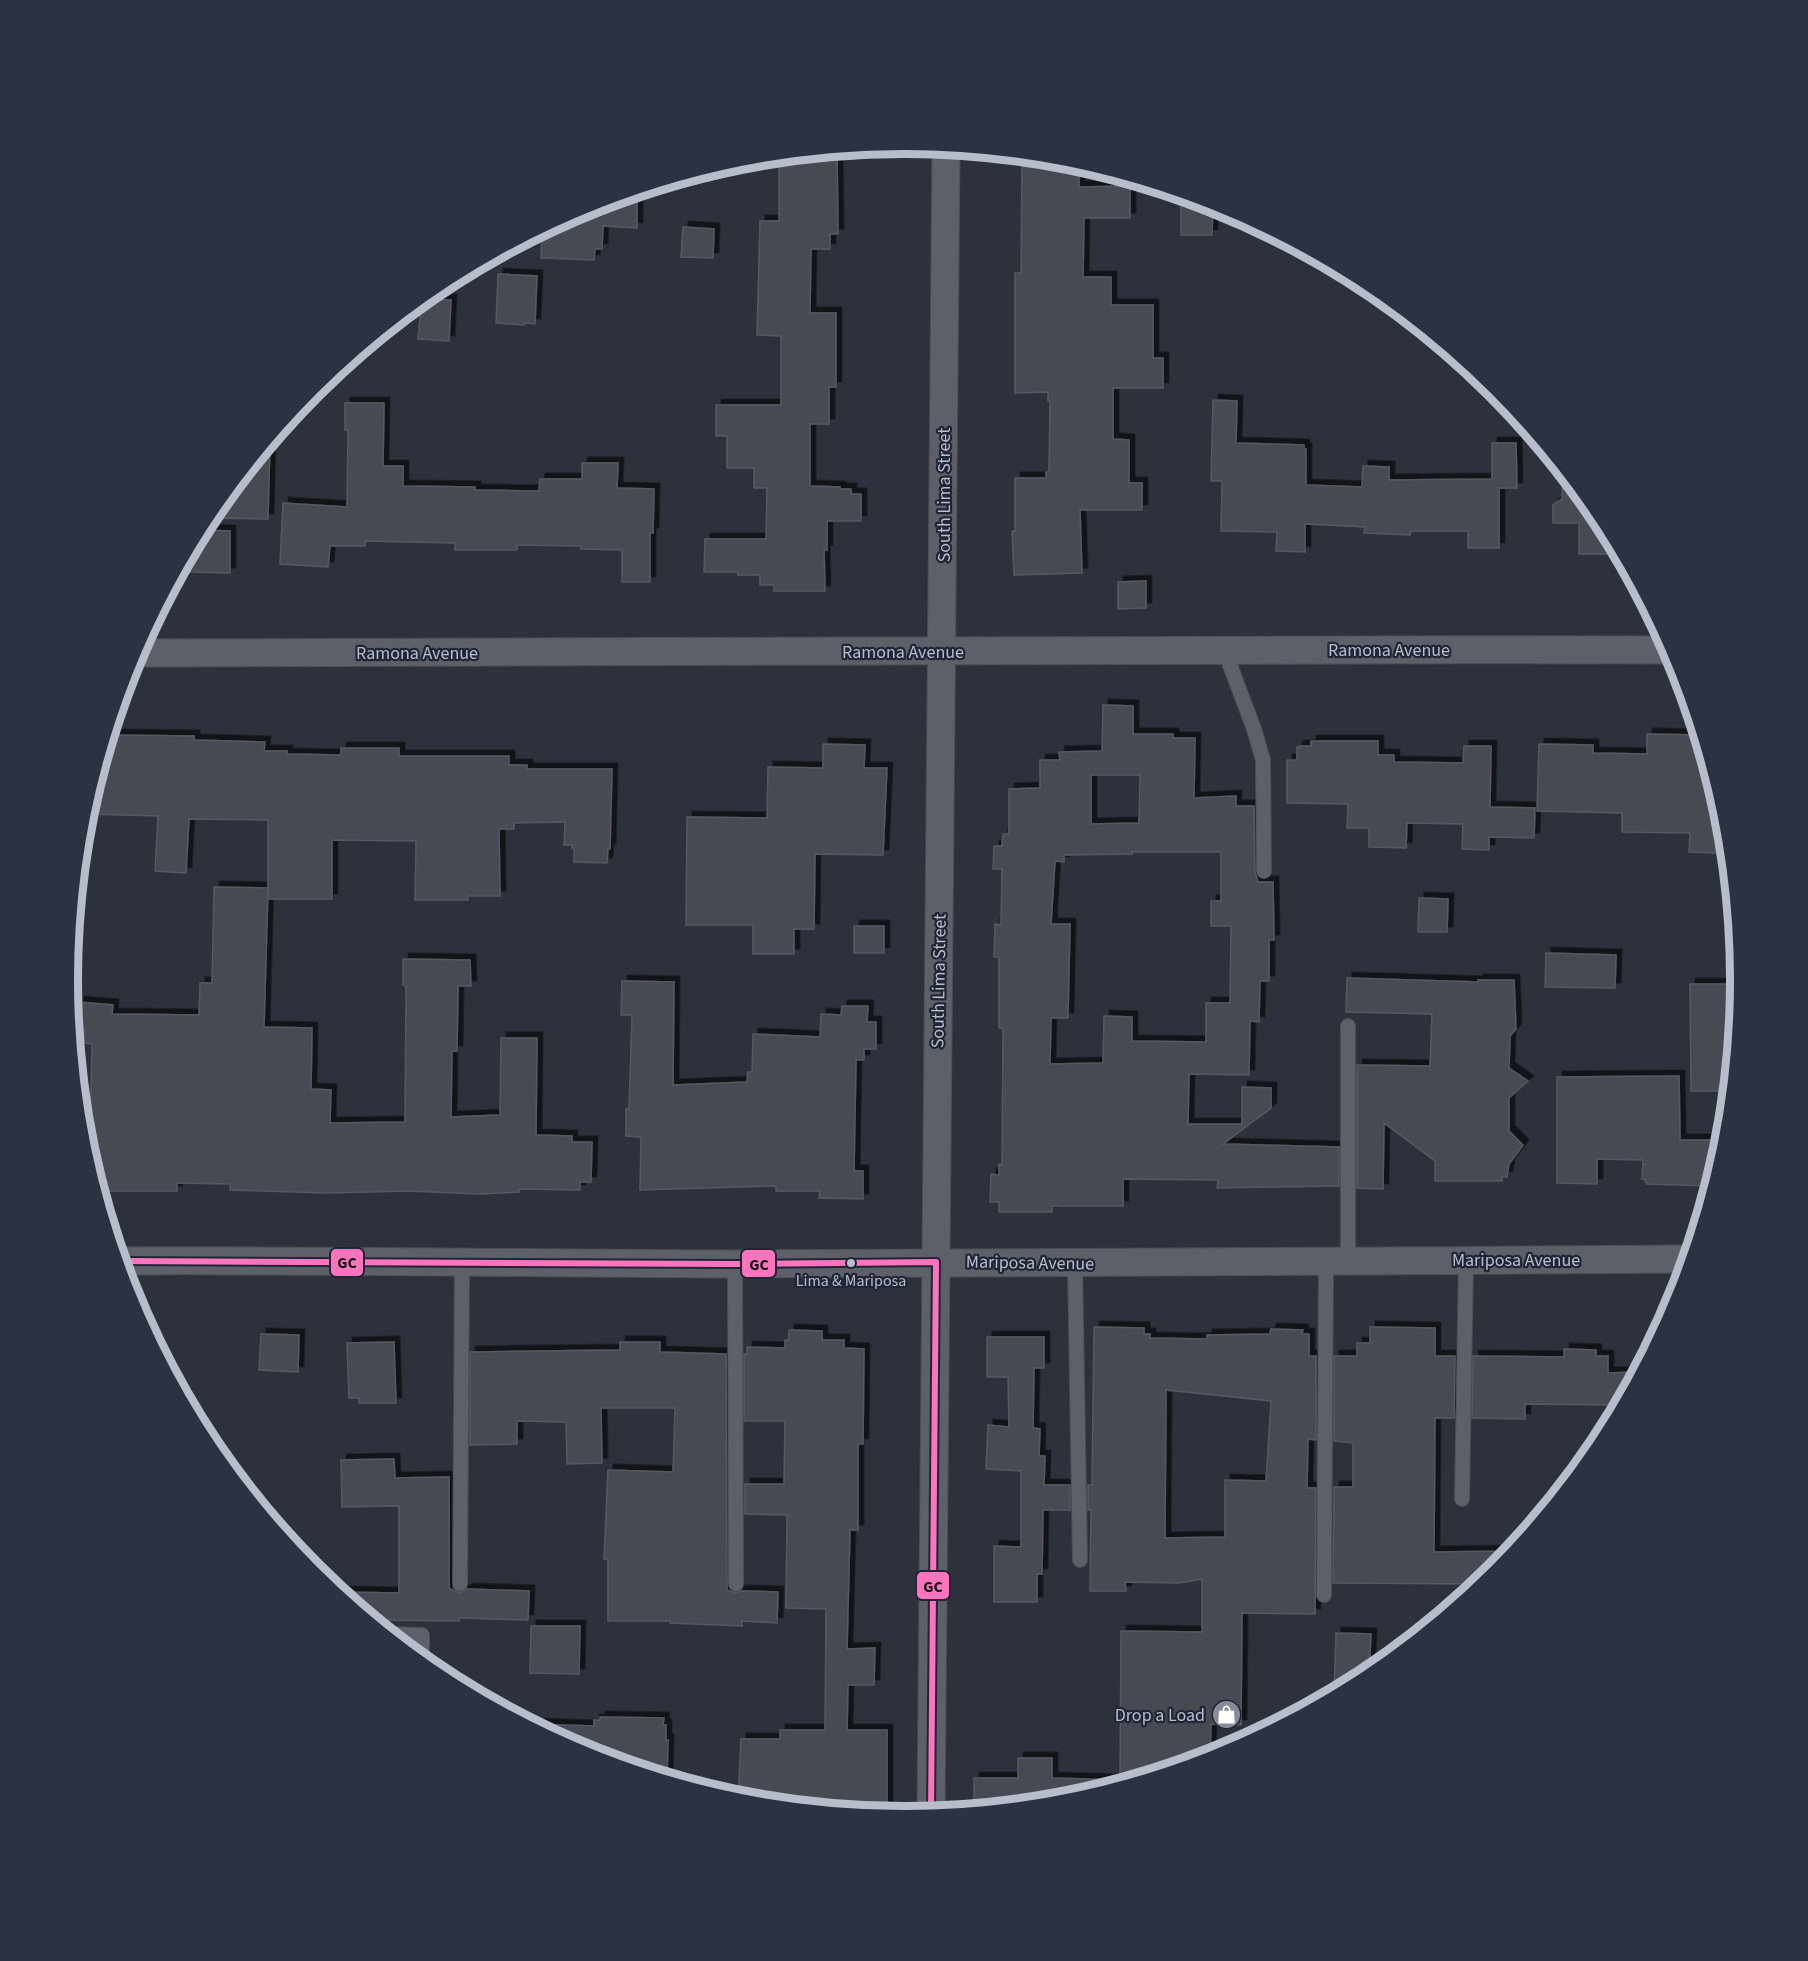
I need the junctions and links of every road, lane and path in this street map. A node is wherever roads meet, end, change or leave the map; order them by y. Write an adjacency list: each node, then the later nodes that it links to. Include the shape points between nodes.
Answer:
1 (946, 156): 4 (street, South Lima Street)
2 (1224, 649): 3 (street, Ramona Avenue); 4 (street, Ramona Avenue); 6 (lane, via 1263,760)
3 (1661, 650)
4 (942, 652): 5 (street, Ramona Avenue); 12 (street, South Lima Street)
5 (146, 653)
6 (1264, 871)
7 (1348, 1026): 13 (lane)
8 (1681, 1259): 10 (street, Mariposa Avenue)
9 (128, 1261): 11 (street, Mariposa Avenue)
10 (1466, 1261): 13 (street, Mariposa Avenue); 16 (lane)
11 (462, 1262): 14 (street, Mariposa Avenue); 18 (lane)
12 (936, 1262): 14 (street, Mariposa Avenue); 15 (street, Mariposa Avenue); 23 (street, South Lima Street)
13 (1337, 1262): 15 (street, Mariposa Avenue); 20 (lane)
14 (735, 1264): 19 (lane)
15 (1075, 1264): 17 (lane)
16 (1462, 1499)
17 (1080, 1560)
18 (460, 1584)
19 (736, 1584)
20 (1324, 1595)
21 (399, 1634): 22 (lane, via 422,1635)
22 (422, 1651)
23 (931, 1805)

